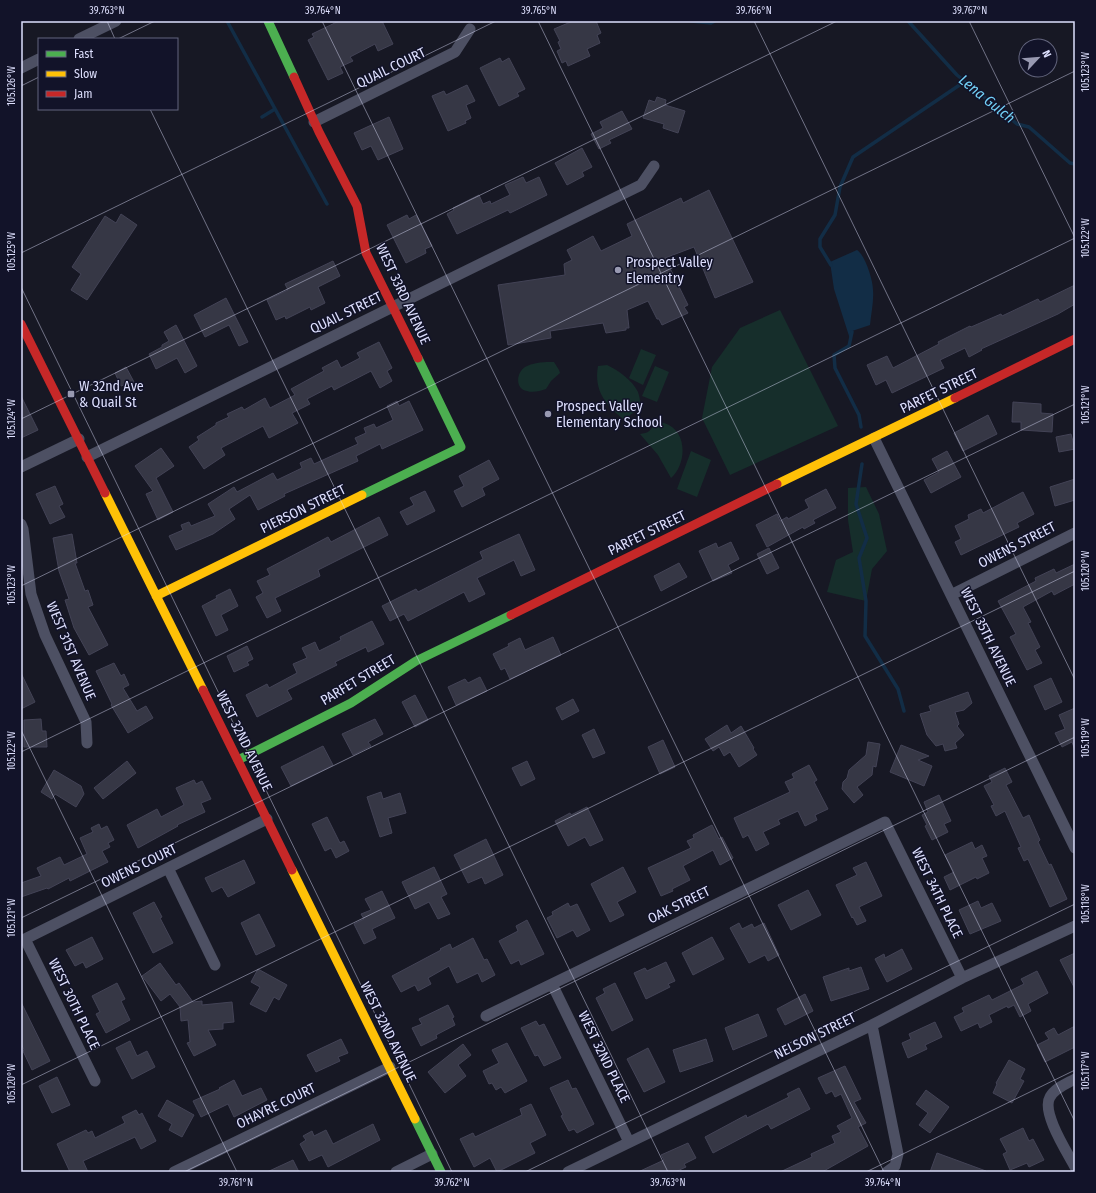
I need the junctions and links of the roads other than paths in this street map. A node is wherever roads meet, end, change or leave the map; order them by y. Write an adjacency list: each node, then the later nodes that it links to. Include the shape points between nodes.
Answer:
1 (116, 21): 4 (street)
2 (268, 21): 7 (street, WEST 33RD AVENUE)
3 (470, 29): 7 (street, QUAIL COURT, via 455,52)
4 (81, 38)
5 (38, 60): 6 (street)
6 (21, 68)
7 (314, 122): 9 (street, WEST 33RD AVENUE, via 357,206 366,253)
8 (654, 166): 9 (street, QUAIL STREET, via 641,185)
9 (393, 307): 14 (street, WEST 33RD AVENUE); 15 (street, QUAIL STREET)
10 (21, 324): 13 (street, WEST 32ND AVENUE)
11 (1075, 340): 12 (street, PARFET STREET)
12 (874, 438): 19 (street, WEST 35TH AVENUE); 22 (street, PARFET STREET, via 416,661 351,703)
13 (78, 440): 15 (street, WEST 32ND AVENUE); 16 (street)
14 (461, 447): 20 (street, PIERSON STREET)
15 (87, 457): 20 (street, WEST 32ND AVENUE)
16 (21, 467)
17 (21, 524): 21 (street, WEST 31ST AVENUE, via 24,529 31,594 45,635 86,722)
18 (1075, 533): 19 (street, OWENS STREET)
19 (951, 595): 25 (street, WEST 35TH AVENUE)
20 (156, 596): 22 (street, WEST 32ND AVENUE)
21 (87, 743)
22 (238, 760): 23 (street, WEST 32ND AVENUE)
23 (267, 819): 26 (street, OWENS COURT); 34 (street, WEST 32ND AVENUE)
24 (885, 822): 30 (street, WEST 34TH PLACE); 31 (street, OAK STREET)
25 (1075, 848)
26 (168, 868): 28 (street, OWENS COURT); 29 (street)
27 (1075, 926): 30 (street, NELSON STREET)
28 (25, 939): 36 (street, WEST 30TH PLACE)
29 (215, 965)
30 (962, 978): 33 (street, NELSON STREET)
31 (552, 984): 32 (street, OAK STREET); 37 (street, WEST 32ND PLACE)
32 (486, 1016)
33 (872, 1025): 37 (street, NELSON STREET); 44 (street, via 898,1154 895,1166)
34 (390, 1067): 38 (street, WEST 32ND AVENUE); 40 (street, OHAYRE COURT)
35 (1075, 1079): 39 (street, via 1056,1090 1047,1104 1052,1122)
36 (95, 1081)
37 (629, 1142): 43 (street, NELSON STREET)
38 (432, 1154): 41 (street); 42 (street, WEST 32ND AVENUE)
39 (1075, 1167)
40 (174, 1172)
41 (396, 1172)
42 (441, 1172)
43 (568, 1172)
44 (887, 1172)

